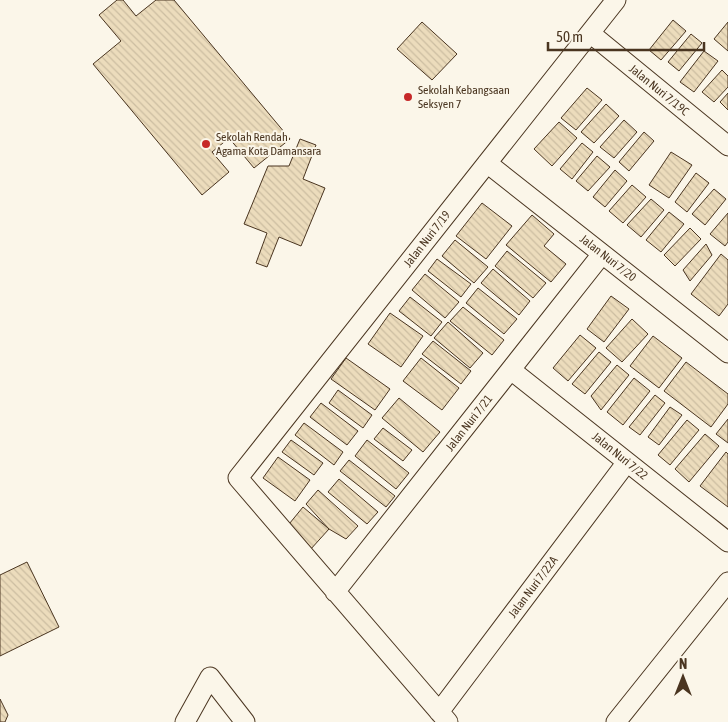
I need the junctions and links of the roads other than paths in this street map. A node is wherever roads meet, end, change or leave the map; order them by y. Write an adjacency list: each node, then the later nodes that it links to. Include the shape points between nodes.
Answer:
1 (616, 0): 2 (street, Jalan Nuri 7/19)
2 (590, 33): 3 (street, Jalan Nuri 7/19C); 4 (street, Jalan Nuri 7/19)
3 (728, 146)
4 (487, 163): 5 (street, Jalan Nuri 7/20); 11 (street, Jalan Nuri 7/19, via 238,478)
5 (602, 254): 6 (street, Jalan Nuri 7/20); 7 (street, Jalan Nuri 7/21)
6 (727, 351)
7 (511, 370): 8 (street, Jalan Nuri 7/22); 11 (street, Jalan Nuri 7/21)
8 (627, 462): 9 (street, Jalan Nuri 7/22); 12 (street, Jalan Nuri 7/22A)
9 (728, 542)
10 (728, 582): 15 (street)
11 (335, 592): 12 (street)
12 (444, 717)
13 (185, 722): 14 (street, via 210,677)
14 (245, 722)
15 (616, 722)

